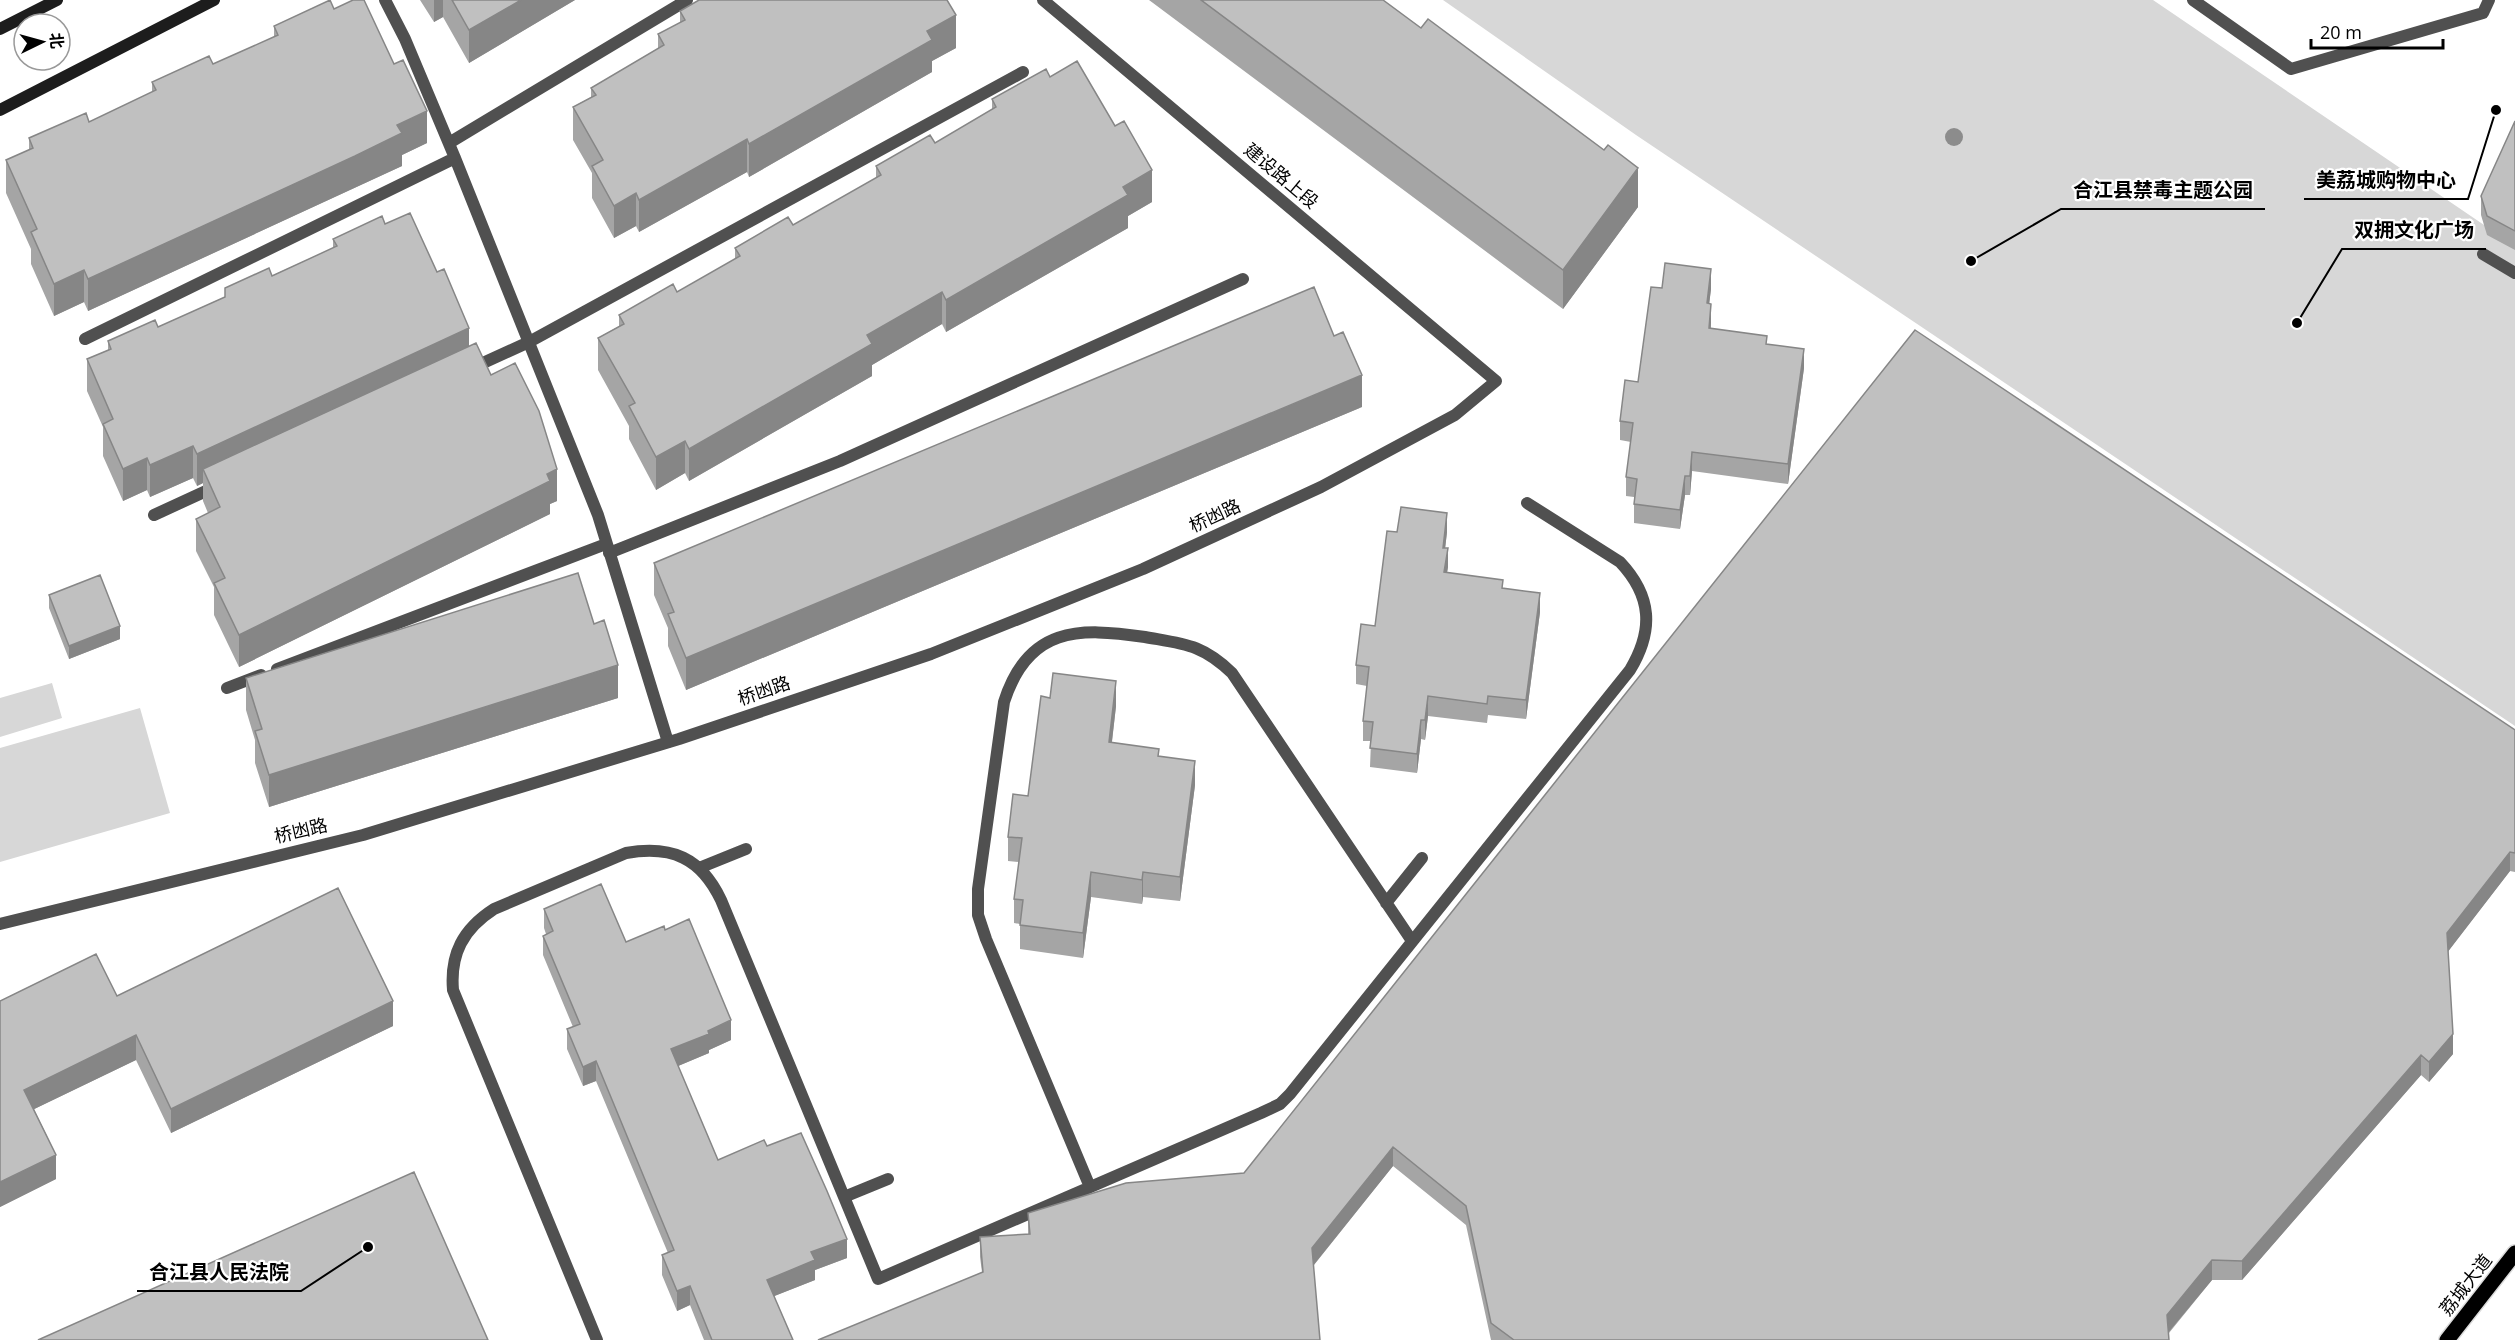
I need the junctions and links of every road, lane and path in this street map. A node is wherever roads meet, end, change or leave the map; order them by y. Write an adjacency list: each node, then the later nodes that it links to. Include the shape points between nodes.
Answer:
1 (57, 0): 8 (main road)
2 (214, 0): 10 (main road)
3 (385, 0): 11 (street)
4 (687, 0): 11 (street)
5 (1043, 0): 19 (street, 建设路上段)
6 (2193, 0): 7 (street, via 2291,69 2483,13)
7 (2489, 0)
8 (0, 29)
9 (1023, 72): 17 (street)
10 (0, 110)
11 (449, 144): 12 (street)
12 (455, 158): 16 (street); 17 (street)
13 (2483, 255): 14 (street)
14 (2515, 273)
15 (1243, 279): 23 (street, via 840,461)
16 (85, 339)
17 (529, 342): 18 (street); 23 (street)
18 (465, 372)
19 (1496, 381): 25 (street, 桥凼路, via 1455,415 1321,488 1143,569 931,654)
20 (229, 480): 22 (street)
21 (1527, 503): 31 (street, via 1620,562 1632,575 1646,608 1645,640 1630,670)
22 (154, 515)
23 (608, 548): 24 (street); 25 (street)
24 (227, 688)
25 (668, 742): 30 (street, 桥凼路, via 363,835)
26 (746, 849): 28 (street)
27 (1422, 858): 29 (street)
28 (699, 868): 34 (street, via 721,900); 36 (street, via 666,851 626,853 479,918 453,959 453,990 458,1006)
29 (1386, 903): 31 (street); 33 (street, via 1232,673 1212,655 1189,644 1104,631 1069,634 1037,649 1010,682 1004,702 978,889 978,915)
30 (0, 924)
31 (1412, 941): 33 (street, via 1280,1104)
32 (888, 1179): 34 (street)
33 (1090, 1187): 34 (street, via 878,1279)
34 (844, 1197)
35 (2515, 1253): 37 (main road, 荔城大道)
36 (597, 1340)
37 (2447, 1340)

